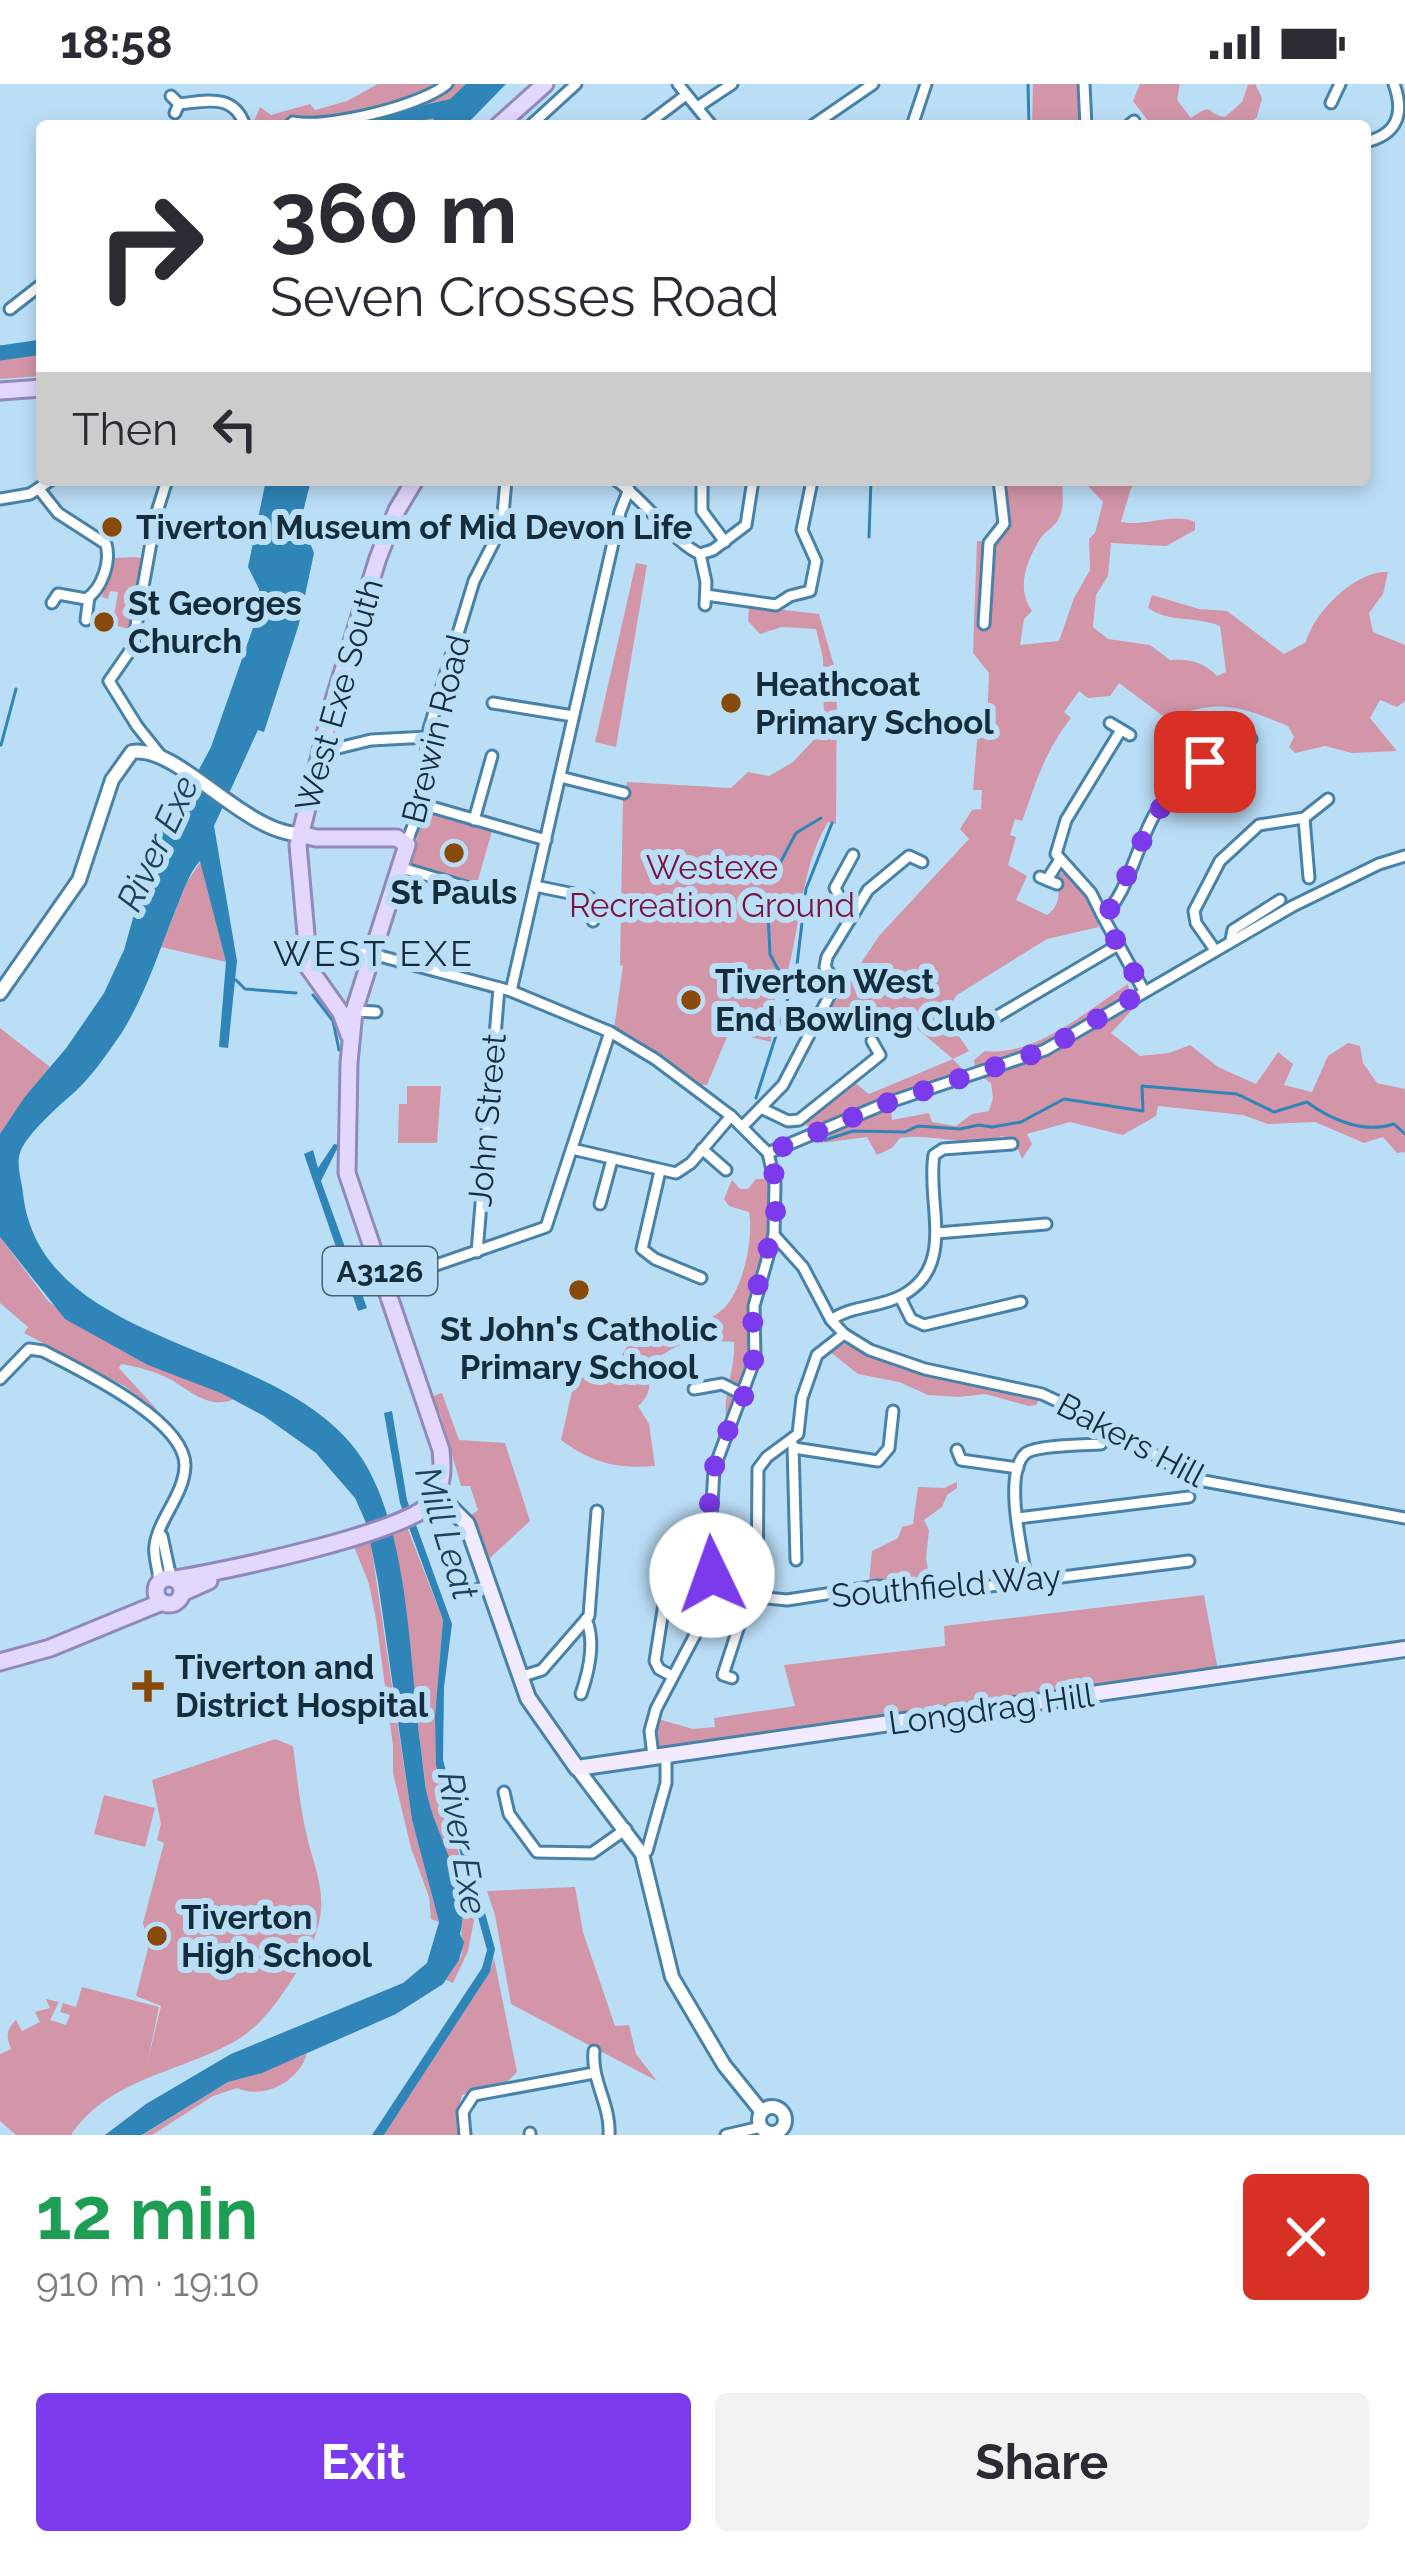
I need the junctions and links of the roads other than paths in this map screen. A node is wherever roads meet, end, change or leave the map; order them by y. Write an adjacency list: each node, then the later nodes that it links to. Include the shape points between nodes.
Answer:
1 (447, 84): 16 (street)
2 (544, 84): 17 (main road)
3 (576, 84): 18 (street)
4 (678, 84): 11 (street)
5 (732, 84): 14 (street)
6 (873, 84): 21 (street)
7 (926, 84): 22 (street)
8 (1084, 84): 23 (street)
9 (1340, 84): 12 (street)
10 (1394, 84): 24 (street, via 1400,121)
11 (686, 95): 14 (street); 19 (street)
12 (1330, 103)
13 (175, 104): 15 (street, via 222,100)
14 (699, 106): 20 (street)
15 (242, 120)
16 (340, 120)
17 (505, 120)
18 (537, 120)
19 (653, 120)
20 (708, 120)
21 (821, 120)
22 (914, 120)
23 (1086, 120)
24 (1371, 140)
25 (36, 291): 26 (street)
26 (10, 309)
27 (36, 388): 28 (main road)
28 (2, 391): 29 (main road)
29 (36, 400)
30 (43, 486): 39 (street)
31 (165, 486): 56 (street, via 132,648 109,681)
32 (409, 486): 64 (main road, West Exe South / A3126, via 367,592)
33 (506, 486): 53 (street, Brewin Road, via 502,526 474,581)
34 (625, 486): 40 (street)
35 (702, 486): 44 (street, via 702,512)
36 (752, 486): 44 (street, via 746,525)
37 (812, 486): 41 (street)
38 (1000, 486): 49 (street, via 1004,524 989,542)
39 (40, 489): 43 (street); 46 (street, via 58,513 106,544 109,556)
40 (629, 489): 45 (street); 51 (street, John Street)
41 (811, 496): 42 (street); 45 (street, via 802,530 816,561 813,588 782,604 706,600)
42 (825, 497)
43 (0, 499)
44 (725, 542): 45 (street)
45 (700, 554)
46 (89, 597): 47 (street, via 58,594); 48 (street)
47 (52, 603)
48 (86, 620)
49 (984, 624)
50 (493, 704): 51 (street)
51 (573, 716): 58 (street, John Street)
52 (1110, 723): 69 (street, via 1126,733 1062,828)
53 (428, 737): 55 (street); 61 (street, Brewin Road)
54 (1247, 744): 82 (street, via 1205,762 1169,795 1114,906)
55 (334, 748)
56 (162, 756): 64 (street, via 229,802); 91 (street, via 136,750 123,760 79,880)
57 (492, 756): 63 (street)
58 (560, 777): 59 (street); 65 (street, John Street)
59 (624, 793)
60 (1328, 799): 62 (street)
61 (421, 804): 63 (street); 66 (street, Brewin Road)
62 (1304, 818): 72 (street); 87 (street, via 1259,825 1210,876 1194,917)
63 (474, 820): 65 (street)
64 (300, 834): 66 (main road); 85 (main road, A3126)
65 (546, 840): 74 (street, John Street)
66 (406, 842): 71 (main road)
67 (854, 855): 76 (street)
68 (1405, 856): 84 (street)
69 (1059, 861): 73 (street); 82 (street)
70 (922, 862): 81 (street, via 909,850)
71 (402, 868): 77 (street); 88 (main road)
72 (1309, 878)
73 (1048, 880)
74 (535, 886): 79 (street); 89 (street, John Street)
75 (820, 886): 76 (street)
76 (835, 887): 81 (street)
77 (476, 890)
78 (1280, 900): 84 (street, via 1233,930)
79 (597, 906): 80 (street); 83 (street)
80 (611, 909)
81 (856, 910): 99 (street, via 825,961 833,989 783,1085)
82 (1102, 915): 86 (street)
83 (593, 922)
84 (1231, 940): 87 (street)
85 (306, 945): 88 (street); 92 (main road, A3126, via 314,978)
86 (1118, 946): 90 (street); 94 (street)
87 (1215, 950): 90 (street)
88 (374, 955): 89 (street); 92 (main road)
89 (505, 989): 95 (street); 113 (street, John Street)
90 (1144, 991): 105 (street, via 1045,1050)
91 (0, 993)
92 (352, 1006): 93 (street); 115 (main road, A3126, via 346,1173)
93 (376, 1012)
94 (984, 1024)
95 (610, 1032): 100 (street); 103 (street)
96 (872, 1041): 97 (street)
97 (880, 1055): 98 (street); 99 (street, via 799,1120)
98 (887, 1069)
99 (761, 1108): 101 (street)
100 (731, 1116): 101 (street); 104 (street)
101 (742, 1126): 105 (street)
102 (1005, 1143): 111 (street, via 934,1155)
103 (572, 1149): 106 (street); 113 (street, via 546,1227)
104 (702, 1149): 107 (street); 108 (street, via 681,1172)
105 (768, 1153): 112 (street)
106 (613, 1160): 108 (street); 109 (street)
107 (726, 1170)
108 (660, 1172): 114 (street, via 642,1249)
109 (600, 1204)
110 (1046, 1224): 111 (street)
111 (937, 1233): 116 (street, via 930,1267)
112 (774, 1235): 118 (street, Bakers Hill, via 803,1267); 122 (street, via 754,1306 755,1359)
113 (477, 1252): 115 (street)
114 (701, 1278)
115 (384, 1282): 129 (main road, A3126, via 441,1450)
116 (900, 1297): 117 (street, via 924,1325); 118 (street)
117 (1021, 1302)
118 (831, 1320): 119 (street, Bakers Hill)
119 (844, 1334): 125 (street, via 817,1354); 132 (street, Bakers Hill, via 925,1369 1042,1394 1193,1479)
120 (0, 1379): 140 (street, via 29,1349 43,1351 100,1379 183,1452 162,1531)
121 (702, 1391): 122 (street, via 722,1384)
122 (744, 1395): 137 (street, via 714,1469)
123 (896, 1419): 125 (street, via 878,1461)
124 (1101, 1443): 127 (street, via 1030,1451)
125 (792, 1445): 134 (street); 141 (street, via 767,1456 756,1475)
126 (957, 1450): 127 (street, via 961,1460)
127 (1018, 1468): 131 (street)
128 (1182, 1495): 131 (street)
129 (434, 1499): 139 (main road, via 467,1524); 140 (main road, via 412,1516 325,1546)
130 (598, 1511): 142 (street)
131 (1018, 1518): 138 (street)
132 (1405, 1518)
133 (672, 1553): 145 (street, via 655,1661)
134 (796, 1559)
135 (1189, 1562): 138 (street, Southfield Way)
136 (447, 1564): 139 (street, via 462,1588)
137 (708, 1575): 141 (street, Southfield Way); 145 (street, via 703,1612)
138 (1027, 1582): 141 (street, Southfield Way)
139 (489, 1585): 146 (main road)
140 (168, 1587): 144 (main road, via 123,1618)
141 (753, 1596): 147 (street, via 723,1675)
142 (586, 1618): 146 (street, via 542,1670); 148 (street, via 590,1656)
143 (1405, 1649): 149 (main road, Longdrag Hill)
144 (0, 1662)
145 (672, 1676): 149 (street, via 650,1731)
146 (520, 1677): 150 (main road)
147 (732, 1678)
148 (580, 1694)
149 (659, 1755): 150 (main road, Longdrag Hill); 153 (street, via 666,1784)
150 (577, 1768): 152 (street)
151 (504, 1792): 152 (street, via 509,1814 538,1852 592,1853)
152 (626, 1829): 153 (street)
153 (642, 1854): 156 (street, via 672,1977)
154 (594, 2051): 155 (street)
155 (594, 2073): 159 (street, via 475,2095 463,2112); 160 (street)
156 (762, 2112): 157 (street); 158 (street, via 784,2115)
157 (761, 2127): 158 (street); 161 (street)
158 (778, 2133)
159 (465, 2135)
160 (610, 2135)
161 (726, 2135)

